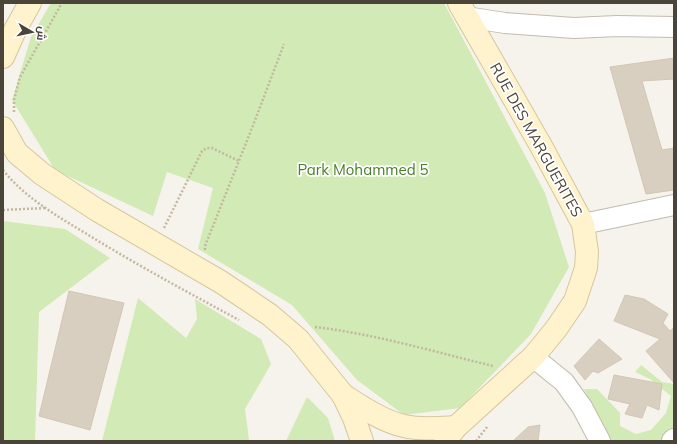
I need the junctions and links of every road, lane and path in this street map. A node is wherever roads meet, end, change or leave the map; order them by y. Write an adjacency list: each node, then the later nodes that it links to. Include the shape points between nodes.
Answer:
1 (30, 3): 6 (main road)
2 (62, 3): 7 (path, via 20,77)
3 (462, 10): 4 (street, via 505,23 574,28); 13 (main road, RUE DES MARGUERITES)
4 (674, 27)
5 (284, 44): 8 (path)
6 (3, 57)
7 (9, 123): 20 (main road, via 17,153 42,174 97,210 221,282 270,315 298,339)
8 (239, 161): 14 (path, via 212,148 202,151); 15 (path, via 205,246)
9 (3, 170): 11 (path, via 12,181)
10 (674, 205): 13 (street)
11 (45, 208): 12 (path); 16 (path, via 140,266)
12 (3, 210)
13 (583, 224): 18 (main road, RUE DES MARGUERITES, via 587,252 586,268 575,301)
14 (161, 231)
15 (205, 252)
16 (241, 321)
17 (312, 327): 19 (path, via 334,329 407,345 505,369)
18 (533, 357): 19 (main road, RUE DES MARGUERITES); 23 (street, via 564,382 582,407)
19 (514, 375): 21 (main road, RUE DES MARGUERITES)
20 (343, 395): 21 (main road, via 379,417 405,427 433,428); 22 (main road)
21 (450, 434)
22 (362, 441)
23 (600, 441)

